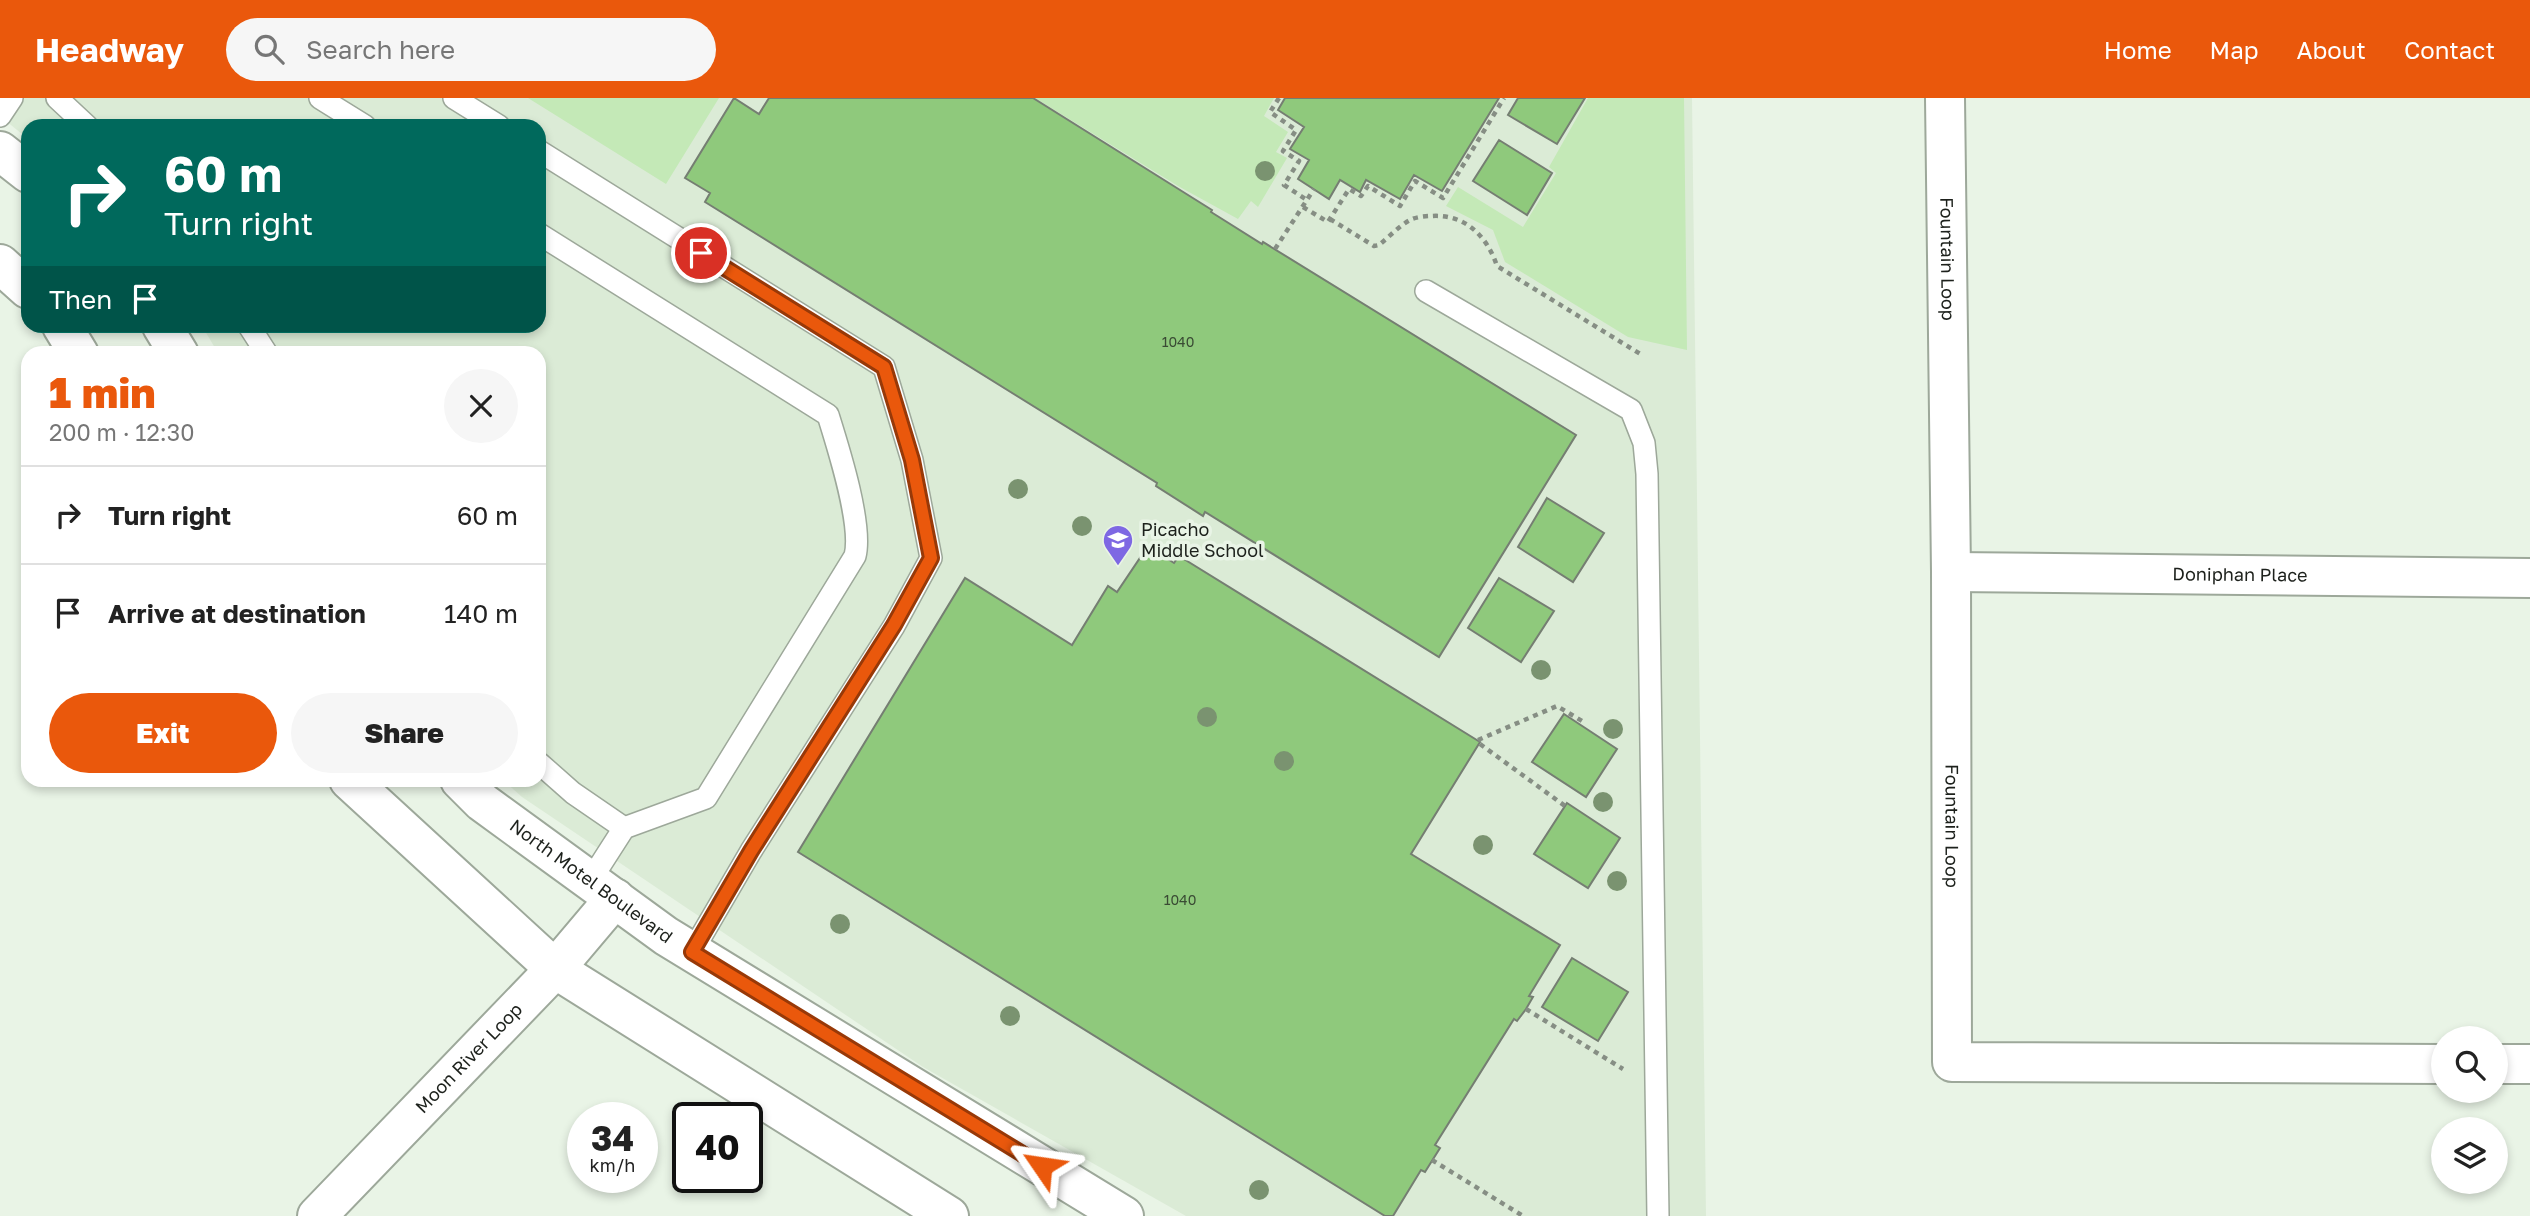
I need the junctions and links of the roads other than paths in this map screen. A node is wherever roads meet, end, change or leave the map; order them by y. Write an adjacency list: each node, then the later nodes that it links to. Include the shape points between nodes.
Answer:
1 (12, 98): 6 (lane)
2 (57, 98): 7 (lane)
3 (320, 98): 8 (lane)
4 (454, 98): 9 (lane)
5 (1945, 98): 17 (street, Fountain Loop)
6 (0, 116)
7 (80, 119)
8 (354, 119)
9 (488, 119)
10 (0, 151): 12 (street)
11 (546, 155): 24 (lane, via 884,367 912,460 931,558)
12 (21, 168)
13 (546, 238): 22 (lane, via 828,415 856,527 855,556 706,798)
14 (0, 264): 15 (street)
15 (21, 283)
16 (1426, 291): 32 (lane, via 1631,410 1644,443)
17 (1951, 572): 18 (street, Doniphan Place); 26 (street, Fountain Loop, via 1952,1062)
18 (2530, 578)
19 (546, 770): 22 (lane)
20 (357, 787): 25 (street)
21 (467, 787): 23 (street, North Motel Boulevard)
22 (624, 828): 23 (lane)
23 (603, 890): 24 (street, North Motel Boulevard); 25 (street, Moon River Loop)
24 (692, 952): 31 (street, North Motel Boulevard)
25 (555, 969): 29 (street, Moon River Loop); 30 (street)
26 (2431, 1064)
27 (2508, 1064): 28 (street)
28 (2530, 1064)
29 (317, 1216)
30 (949, 1216)
31 (1124, 1216)
32 (1658, 1216)

